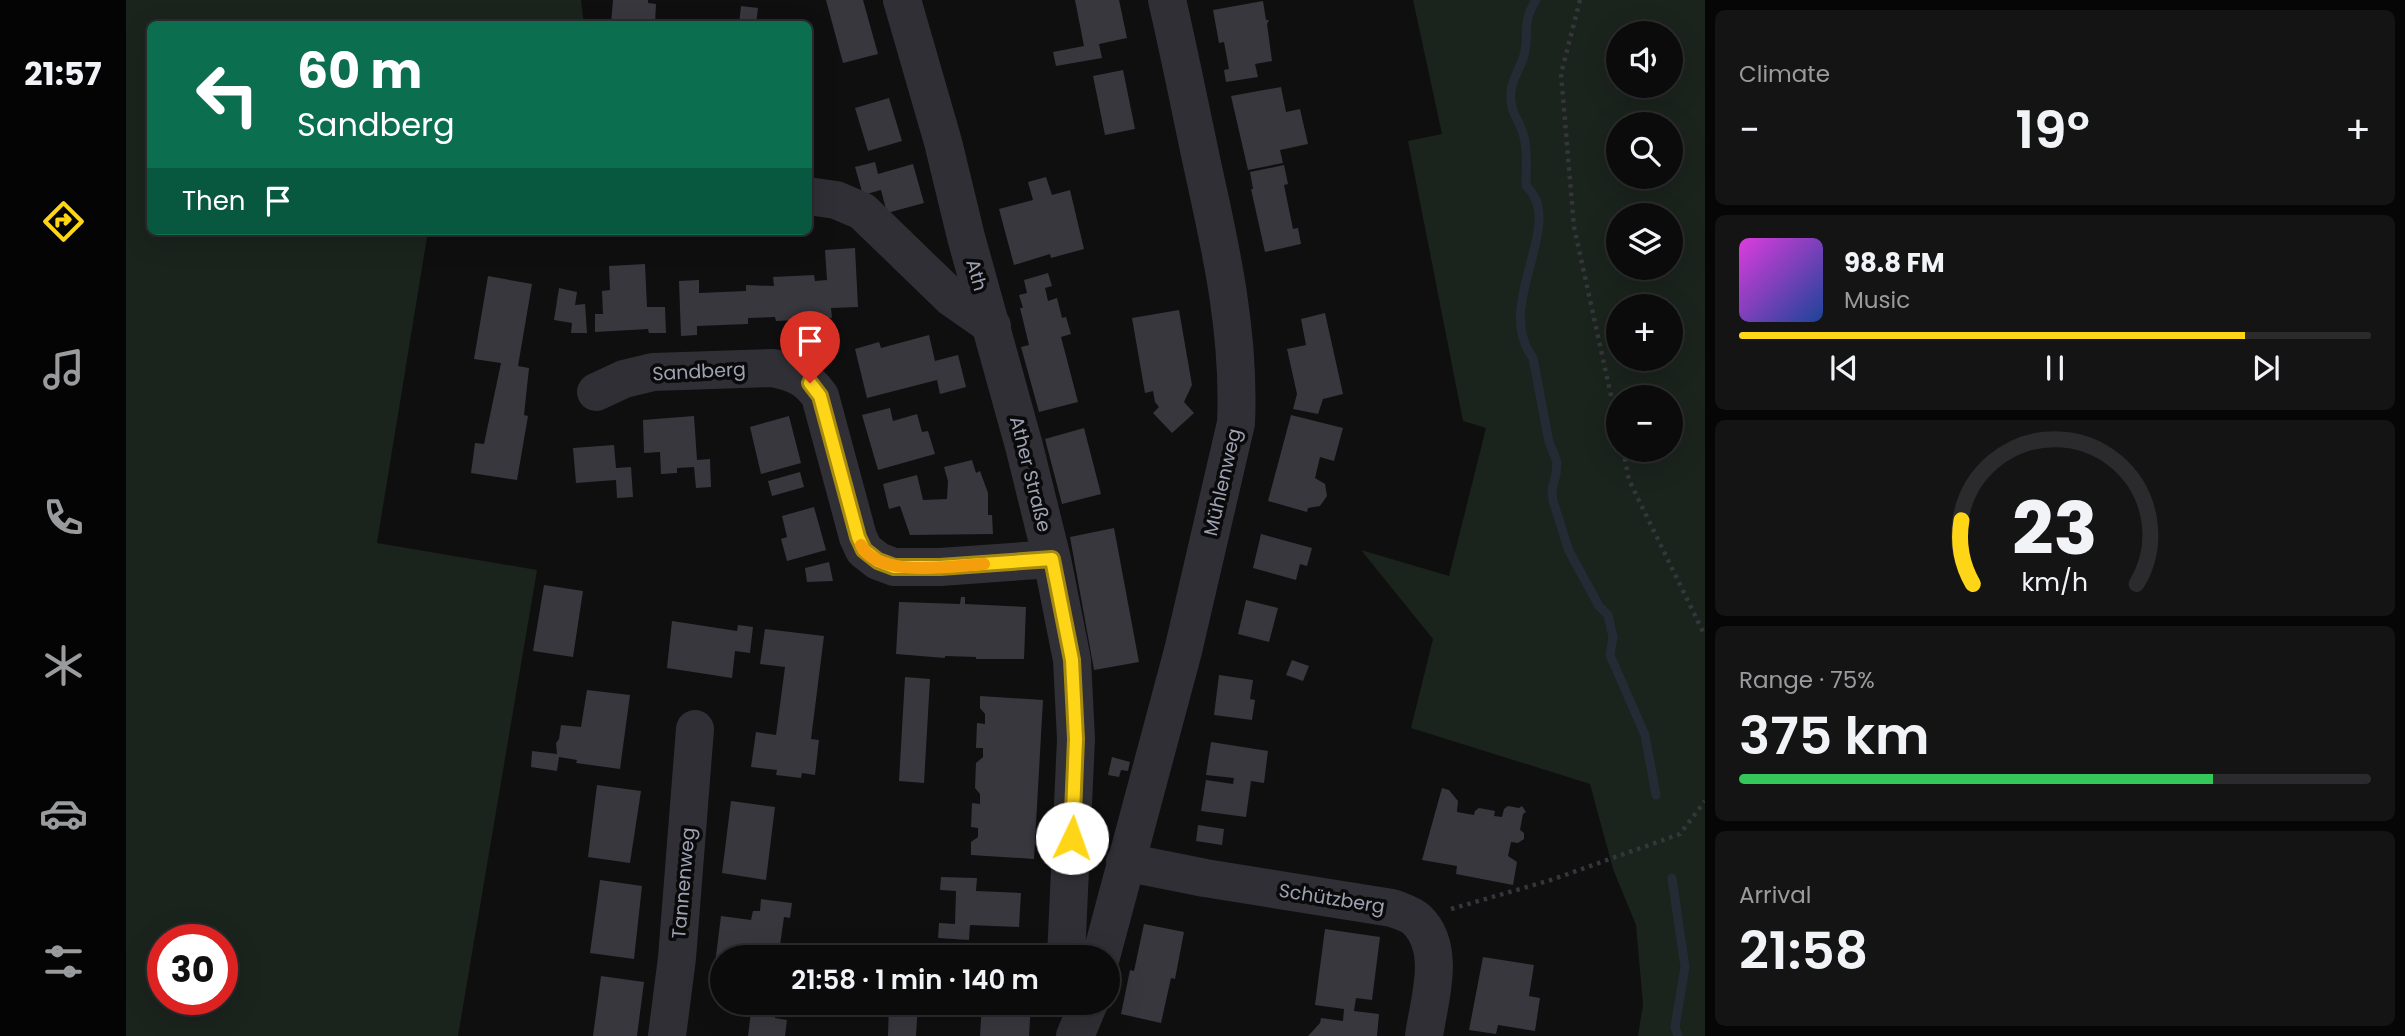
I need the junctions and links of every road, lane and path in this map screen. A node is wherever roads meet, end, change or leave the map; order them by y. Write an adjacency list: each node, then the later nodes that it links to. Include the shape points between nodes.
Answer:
1 (902, 0): 5 (street, Ath)
2 (1167, 0): 13 (street, Mühlenweg, via 1224,264 1232,320 1236,423 1183,651)
3 (1580, 0): 6 (path, via 1561,74 1574,227)
4 (812, 196): 5 (street, Ath, via 862,211 952,298)
5 (992, 326): 9 (street, Ather Straße)
6 (1609, 385)
7 (596, 392): 9 (street, Sandberg, via 653,372 773,368 793,372 820,396 864,550 894,567)
8 (1625, 462): 10 (path, via 1629,480)
9 (1052, 559): 15 (street, Ather Straße, via 1072,660 1076,739)
10 (1705, 636)
11 (695, 729): 19 (street, Tannenweg)
12 (1705, 801): 14 (path, via 1680,834 1551,880)
13 (1125, 862): 14 (street, Schützberg, via 1392,908); 16 (street, Mühlenweg)
14 (1416, 918): 22 (street, via 1431,940 1434,970)
15 (1067, 945)
16 (1104, 945)
17 (1064, 1015): 20 (street)
18 (1083, 1015): 21 (street)
19 (667, 1036)
20 (1063, 1036)
21 (1075, 1036)
22 (1424, 1036)

